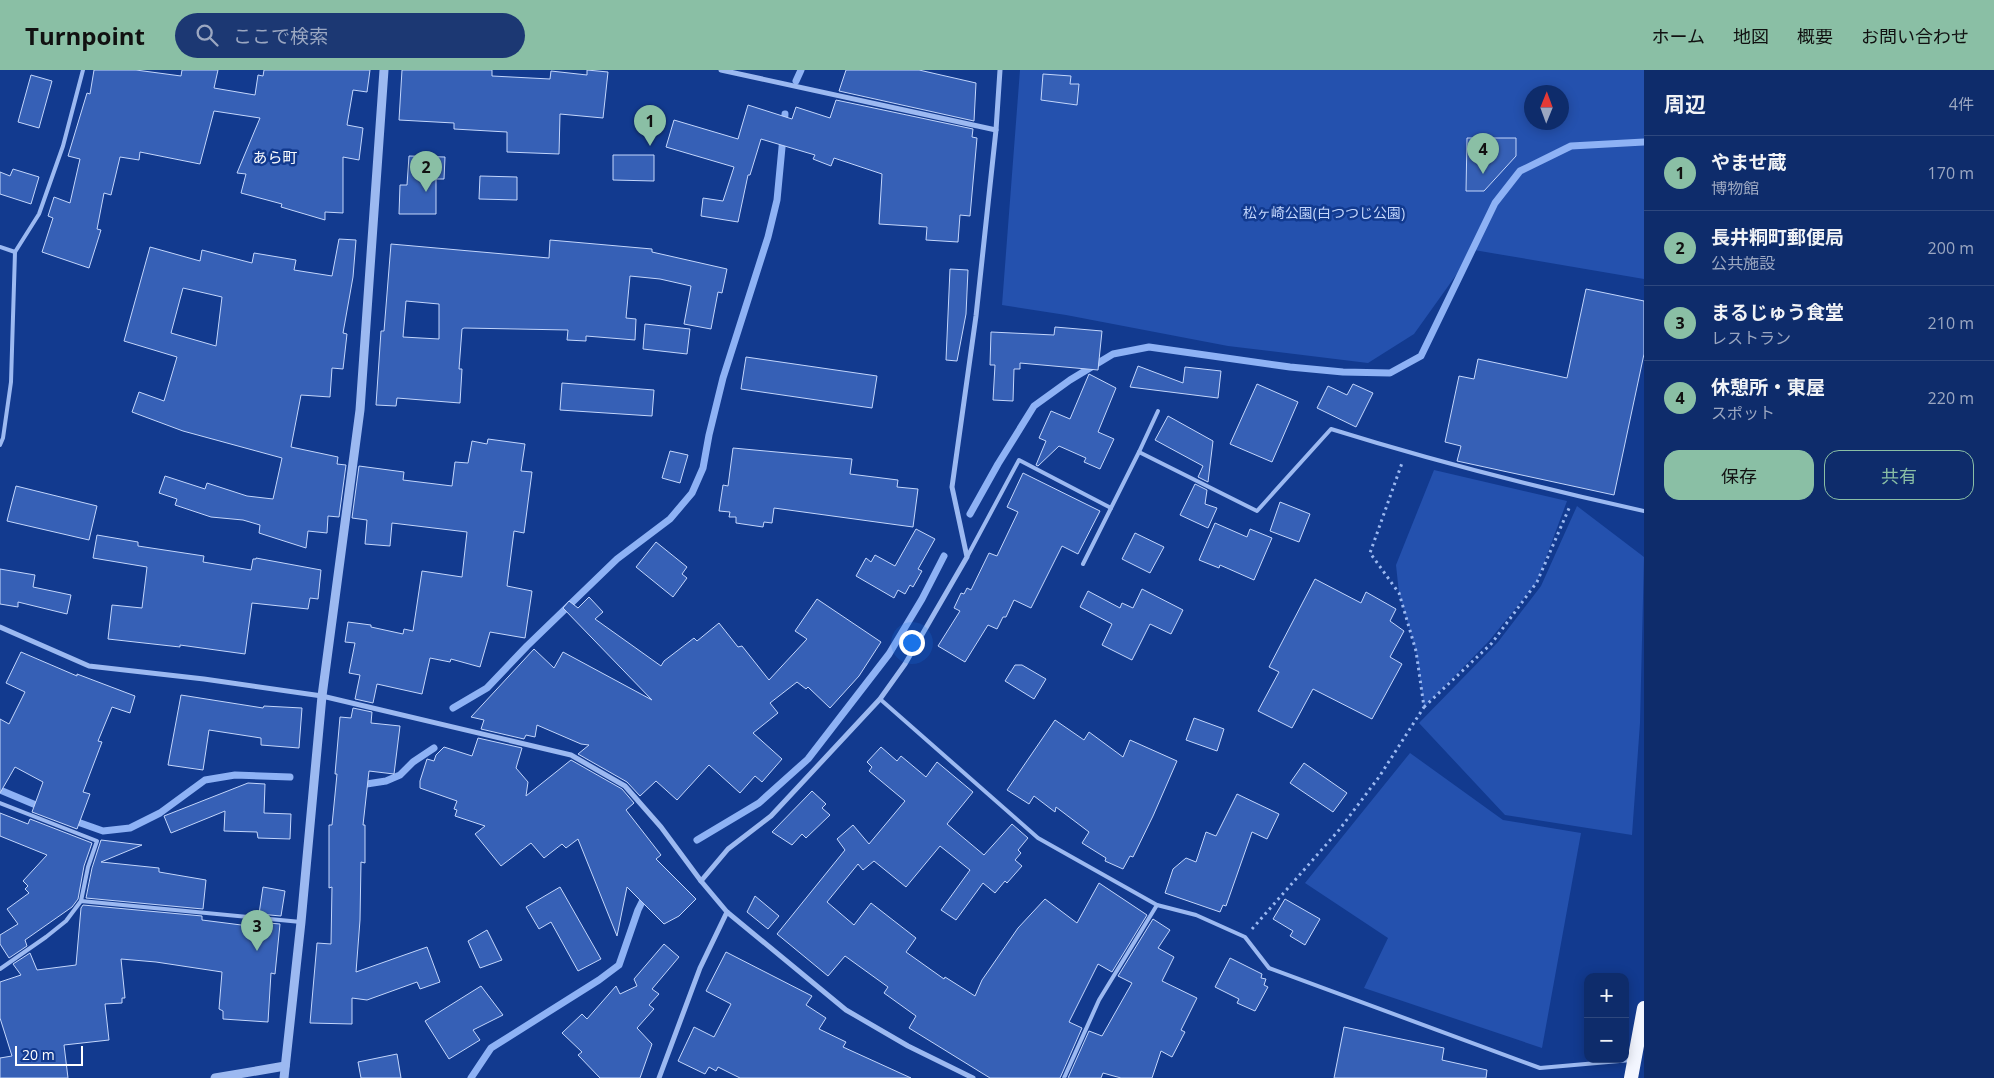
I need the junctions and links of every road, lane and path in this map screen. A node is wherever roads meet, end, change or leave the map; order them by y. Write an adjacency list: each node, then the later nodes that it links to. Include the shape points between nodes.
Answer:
1 (83, 70): 7 (lane, via 39,214)
2 (384, 70): 18 (street, via 360,410)
3 (721, 70): 5 (street)
4 (1000, 70): 5 (street)
5 (996, 130): 15 (street, via 976,316 952,487)
6 (0, 247): 7 (lane)
7 (14, 252): 9 (lane, via 11,382)
8 (1158, 411): 10 (lane)
9 (0, 445)
10 (1139, 452): 11 (lane, via 1257,511 1331,429); 13 (lane)
11 (1406, 452): 12 (lane); 20 (path, via 1370,553 1399,593 1416,651)
12 (1574, 496): 14 (lane); 20 (path, via 1537,582 1492,643)
13 (1111, 508): 15 (lane, via 1019,460); 16 (lane)
14 (1644, 512)
15 (967, 557): 19 (street, via 905,664)
16 (1083, 564)
17 (0, 627): 18 (street, via 89,666)
18 (322, 696): 22 (street, via 571,755 625,786); 26 (street)
19 (880, 699): 22 (street, via 770,816 728,849); 24 (lane, via 1038,838)
20 (1424, 707): 27 (path, via 1379,777 1339,830)
21 (0, 803): 23 (lane, via 97,841)
22 (701, 881): 25 (street)
23 (81, 901): 26 (lane); 28 (lane, via 66,921)
24 (1157, 905): 27 (lane, via 1196,915); 36 (lane, via 1099,1000)
25 (727, 912): 34 (street, via 700,968); 35 (street, via 846,1010)
26 (301, 922): 31 (street)
27 (1246, 937): 30 (lane, via 1269,968 1540,1068)
28 (0, 969)
29 (1644, 1008): 30 (highway)
30 (1634, 1060): 37 (highway)
31 (285, 1066): 32 (street); 33 (street)
32 (215, 1078)
33 (284, 1078)
34 (659, 1078)
35 (973, 1078)
36 (1064, 1078)
37 (1631, 1078)

